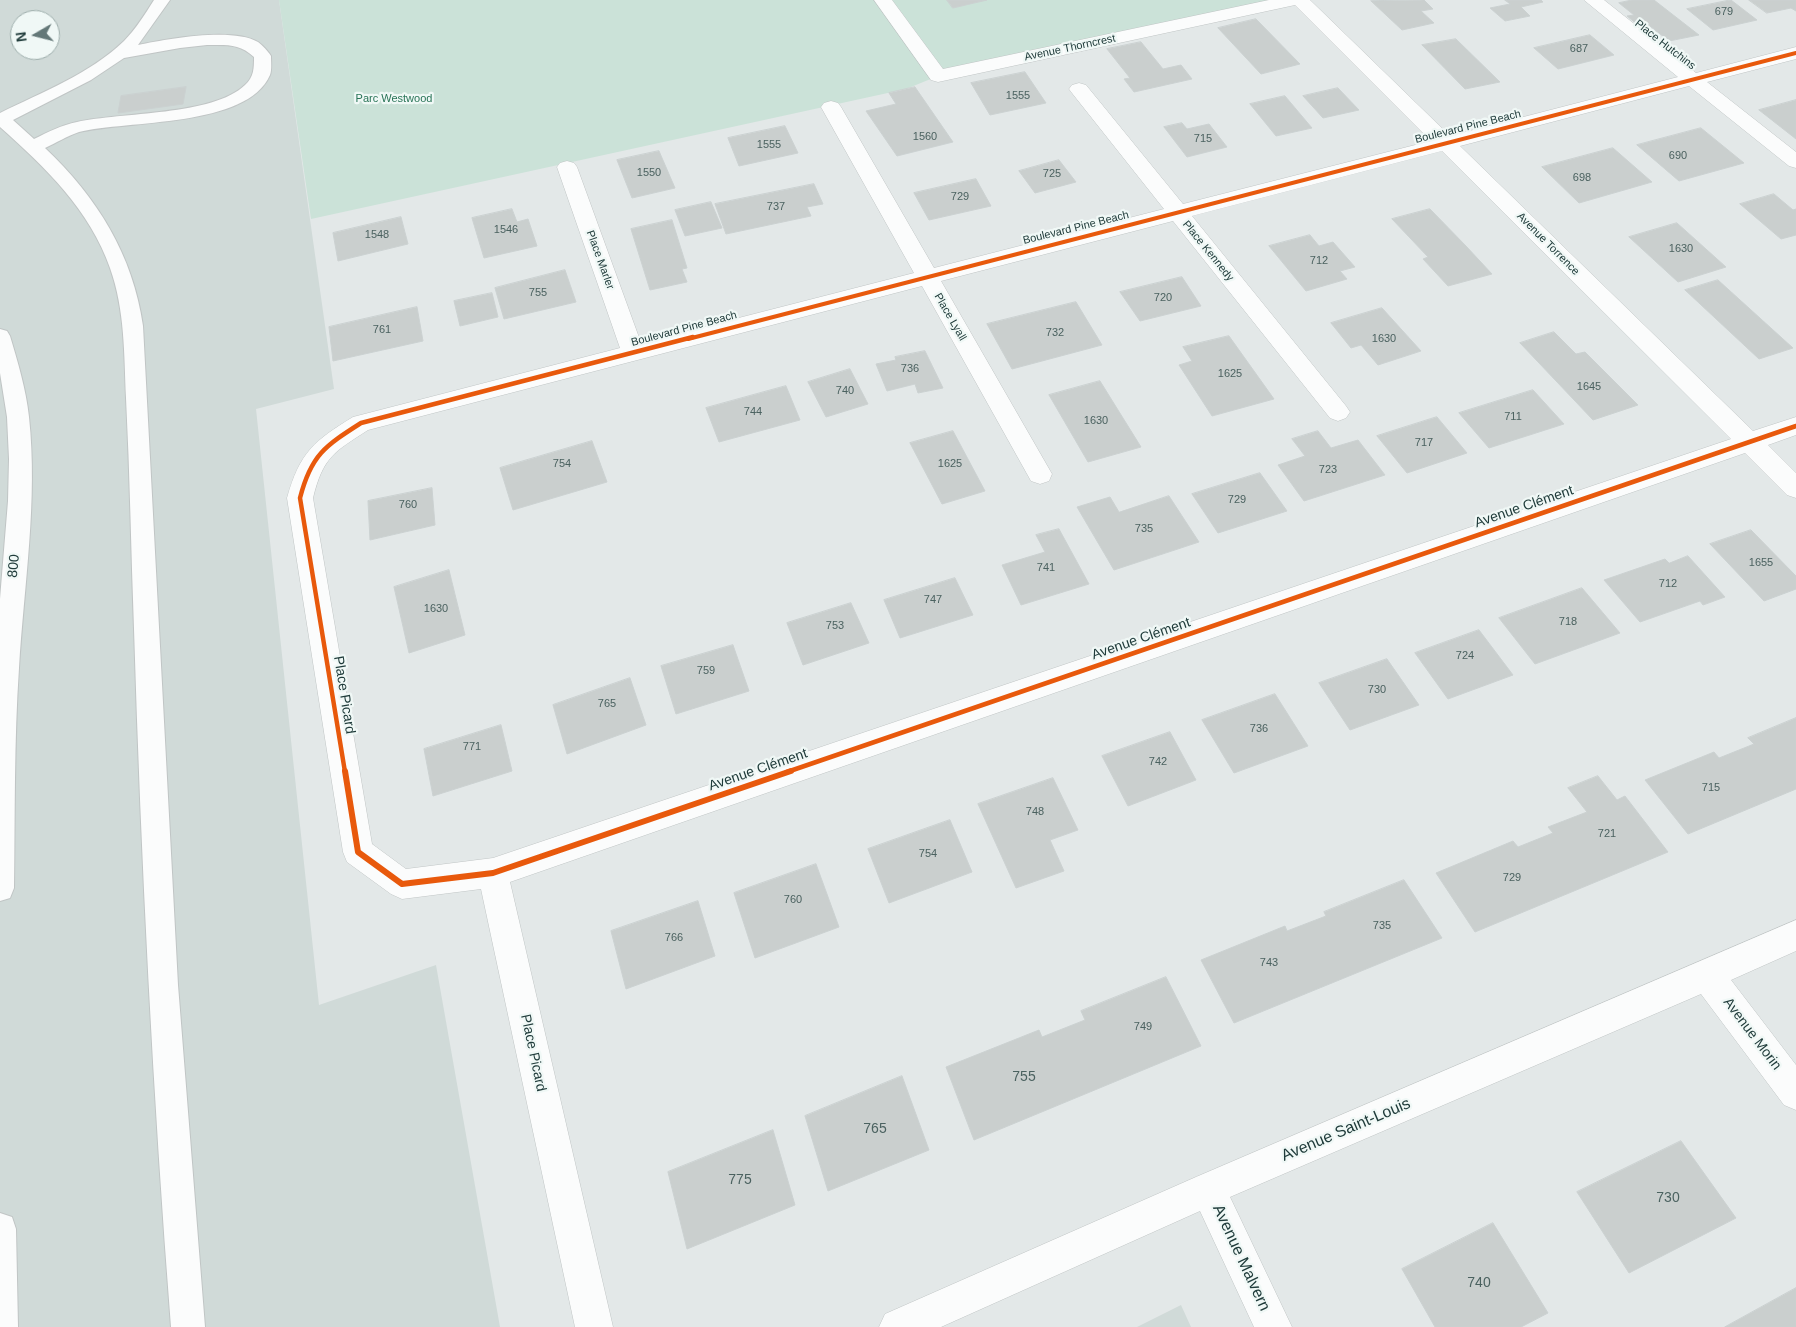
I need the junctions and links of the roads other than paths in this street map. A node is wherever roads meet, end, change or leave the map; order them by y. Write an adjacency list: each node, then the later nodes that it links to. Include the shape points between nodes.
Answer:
1 (162, 0): 7 (lane, via 132,42)
2 (883, 0): 3 (street, Avenue Thorncrest, via 938,76)
3 (1294, 0)
4 (1300, 0): 16 (street, Avenue Torrence)
5 (1593, 0): 9 (street, Place Hutchins)
6 (1796, 53): 9 (street, Boulevard Pine Beach)
7 (119, 54): 8 (lane, via 182,41 214,39 243,43 260,52); 14 (lane, via 61,89)
8 (262, 59): 11 (lane, via 255,74 234,88); 15 (lane, via 264,67 254,87 226,104 192,112 76,128)
9 (1693, 80): 16 (street, Boulevard Pine Beach); 17 (street, Place Hutchins)
10 (1079, 89): 19 (street, Place Kennedy)
11 (184, 98)
12 (119, 107): 15 (lane, via 87,112)
13 (831, 107): 20 (street, Place Lyall)
14 (0, 119): 15 (lane)
15 (29, 143): 37 (lane, via 93,213 121,270 133,336 158,913)
16 (1445, 143): 19 (street, Boulevard Pine Beach); 26 (street, Avenue Torrence)
17 (1796, 162)
18 (566, 167): 22 (street, Place Marler)
19 (1178, 212): 20 (street, Boulevard Pine Beach); 23 (street, Place Kennedy)
20 (927, 277): 22 (street, Boulevard Pine Beach); 27 (street, Place Lyall)
21 (0, 336): 30 (lane, 800, via 17,402 20,481 6,670)
22 (633, 353): 24 (street, Boulevard Pine Beach)
23 (1338, 412)
24 (361, 423): 29 (street, Place Picard, via 314,456 300,498 358,852 402,884)
25 (1796, 426): 26 (street, Avenue Clément)
26 (1748, 442): 28 (street, Avenue Torrence); 29 (street, Avenue Clément)
27 (1040, 474)
28 (1796, 488)
29 (493, 873): 38 (street, Place Picard)
30 (0, 888)
31 (1796, 935): 32 (street, Avenue Saint-Louis)
32 (1707, 975): 33 (street, Avenue Morin); 34 (street, Avenue Saint-Louis)
33 (1796, 1092)
34 (1208, 1189): 39 (street, Avenue Saint-Louis); 40 (street, Avenue Malvern)
35 (0, 1229): 36 (lane)
36 (1, 1327)
37 (188, 1327)
38 (594, 1327)
39 (898, 1327)
40 (1273, 1327)

